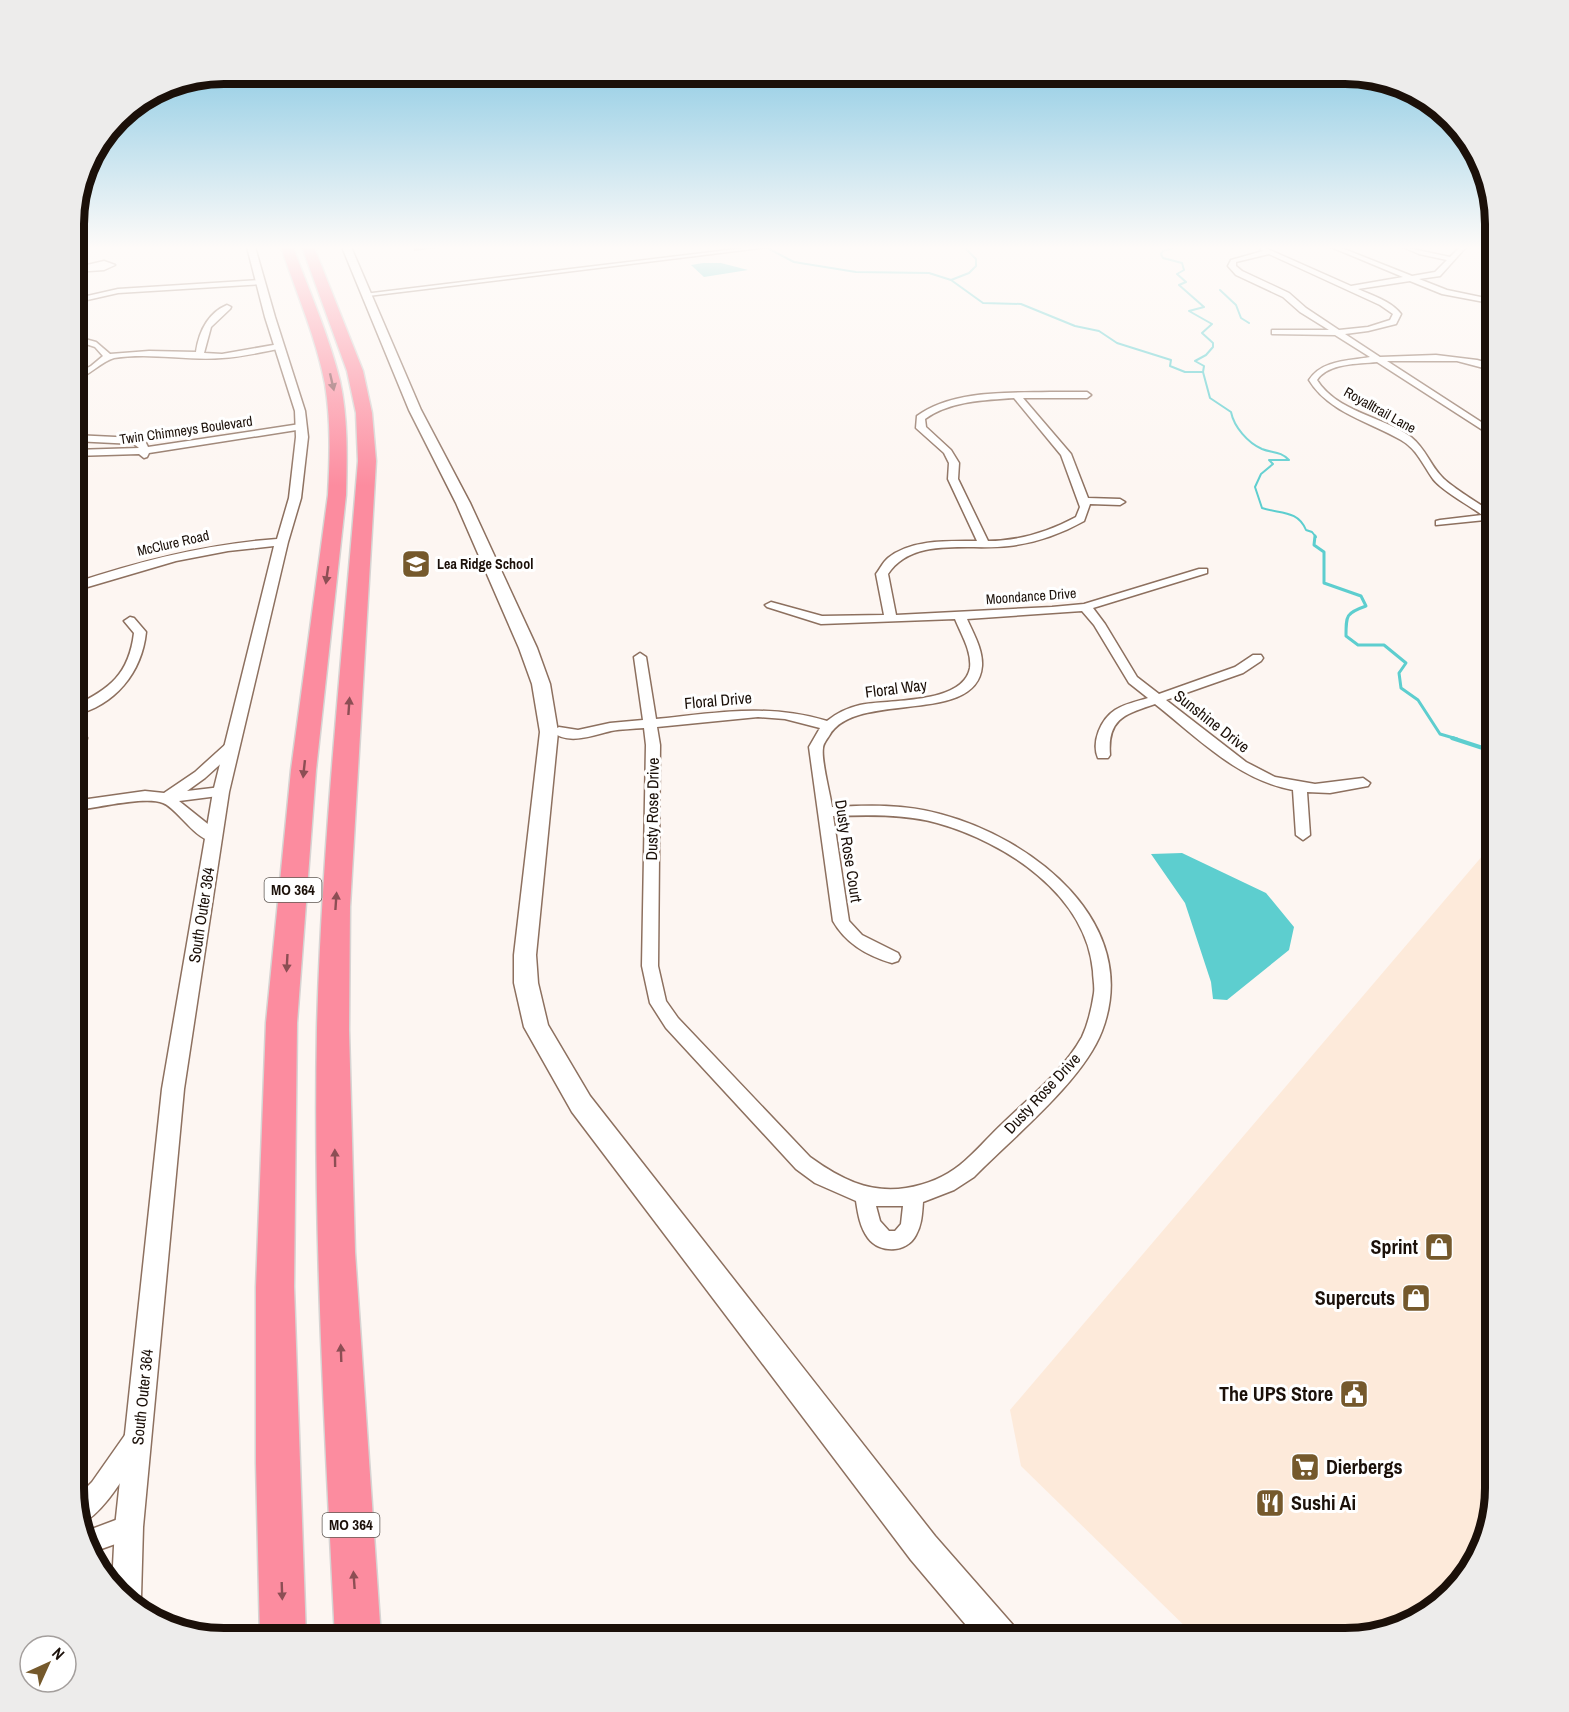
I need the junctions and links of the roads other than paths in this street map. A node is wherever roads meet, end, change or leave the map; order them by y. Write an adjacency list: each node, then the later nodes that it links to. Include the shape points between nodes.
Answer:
1 (205, 327): 12 (street)
2 (269, 327): 11 (street, South Outer 364)
3 (314, 327): 66 (highway, MO 364, one-way to 66, via 332,379 339,460 306,754 284,1019 276,1326)
4 (338, 327): 67 (highway, MO 364, one-way to 4, via 338,1275 333,1030 336,907 367,462 364,413 355,371)
5 (381, 327): 46 (main road, via 414,410 463,503 528,648)
6 (1329, 327): 8 (street)
7 (1374, 327): 8 (street)
8 (1335, 331): 9 (street); 14 (street)
9 (1275, 332)
10 (84, 340): 13 (street, via 102,347)
11 (273, 347): 12 (street, via 222,356); 22 (street, South Outer 364, via 300,411)
12 (200, 354): 13 (street)
13 (107, 357): 17 (street)
14 (1381, 361): 15 (street, Royalltrail Lane, via 1444,357); 18 (street, Royalltrail Lane, via 1331,366); 21 (street)
15 (1485, 365)
16 (1305, 371): 18 (street)
17 (84, 373)
18 (1316, 374): 28 (street, Royalltrail Lane, via 1313,380 1319,390 1348,410 1407,439 1423,454 1438,478)
19 (1087, 394): 20 (street)
20 (1017, 396): 26 (street, via 1066,454); 32 (street, via 944,404 928,409 920,418 921,428 948,452 954,463 953,478)
21 (1485, 428)
22 (300, 429): 24 (street, Twin Chimneys Boulevard); 31 (street, South Outer 364, via 295,498)
23 (84, 438): 24 (street, via 136,441 143,445)
24 (144, 453): 25 (street, Twin Chimneys Boulevard)
25 (84, 456)
26 (1084, 501): 27 (street); 32 (street, via 1080,519 1061,529 1010,543)
27 (1120, 502)
28 (1485, 510)
29 (1485, 517): 30 (street)
30 (1440, 523)
31 (282, 542): 34 (street, McClure Road, via 174,556); 47 (street, South Outer 364)
32 (984, 544): 38 (street, via 923,547 891,560 882,574)
33 (1203, 571): 36 (street, Moondance Drive)
34 (84, 584)
35 (771, 605): 38 (street, Moondance Drive, via 821,620)
36 (1085, 607): 37 (street, Moondance Drive); 42 (street, Sunshine Drive, via 1100,623 1125,670)
37 (960, 616): 38 (street, Moondance Drive); 45 (street, Floral Way, via 976,664 966,685 931,701 861,708)
38 (891, 619)
39 (130, 621): 43 (street, via 140,632 139,653 133,665 119,684)
40 (640, 657): 44 (street, Dusty Rose Drive)
41 (1257, 658): 42 (street, via 1239,670)
42 (1156, 699): 48 (street, via 1120,712 1107,725 1102,737); 50 (street, Sunshine Drive, via 1254,773)
43 (84, 706)
44 (651, 723): 45 (street, Floral Drive, via 780,713); 46 (street, Floral Drive, via 568,735); 59 (street, Dusty Rose Drive, via 650,966 658,1003 803,1164 837,1187)
45 (828, 726): 54 (street, Dusty Rose Court, via 816,747)
46 (554, 732): 68 (main road, via 525,955 526,983 536,1027 581,1104 916,1539)
47 (232, 746): 51 (street, South Outer 364); 52 (street, via 200,775)
48 (1103, 755)
49 (1362, 783): 50 (street, Sunshine Drive, via 1335,789)
50 (1300, 788): 56 (street)
51 (221, 792): 52 (street); 57 (street, South Outer 364)
52 (165, 798): 53 (street, via 145,796); 55 (street, via 146,807); 57 (street)
53 (84, 805)
54 (824, 812): 58 (street, Dusty Rose Court, via 841,921 846,931 861,942); 60 (street, Dusty Rose Drive, via 883,810 919,814 993,837 1026,857 1055,882 1082,916 1097,952 1101,985 1098,1016 1077,1060 967,1171 949,1185)
55 (84, 815)
56 (1303, 835)
57 (214, 837): 61 (street, South Outer 364, via 173,1089)
58 (892, 957)
59 (865, 1195): 60 (street, Dusty Rose Drive); 60 (street, via 875,1231 891,1241 899,1240 910,1227)
60 (913, 1196)
61 (139, 1433): 62 (street); 63 (street, South Outer 364)
62 (85, 1505)
63 (129, 1527): 64 (street); 65 (street, South Outer 364)
64 (94, 1540)
65 (126, 1588)
66 (284, 1628)
67 (357, 1628)
68 (992, 1628)

